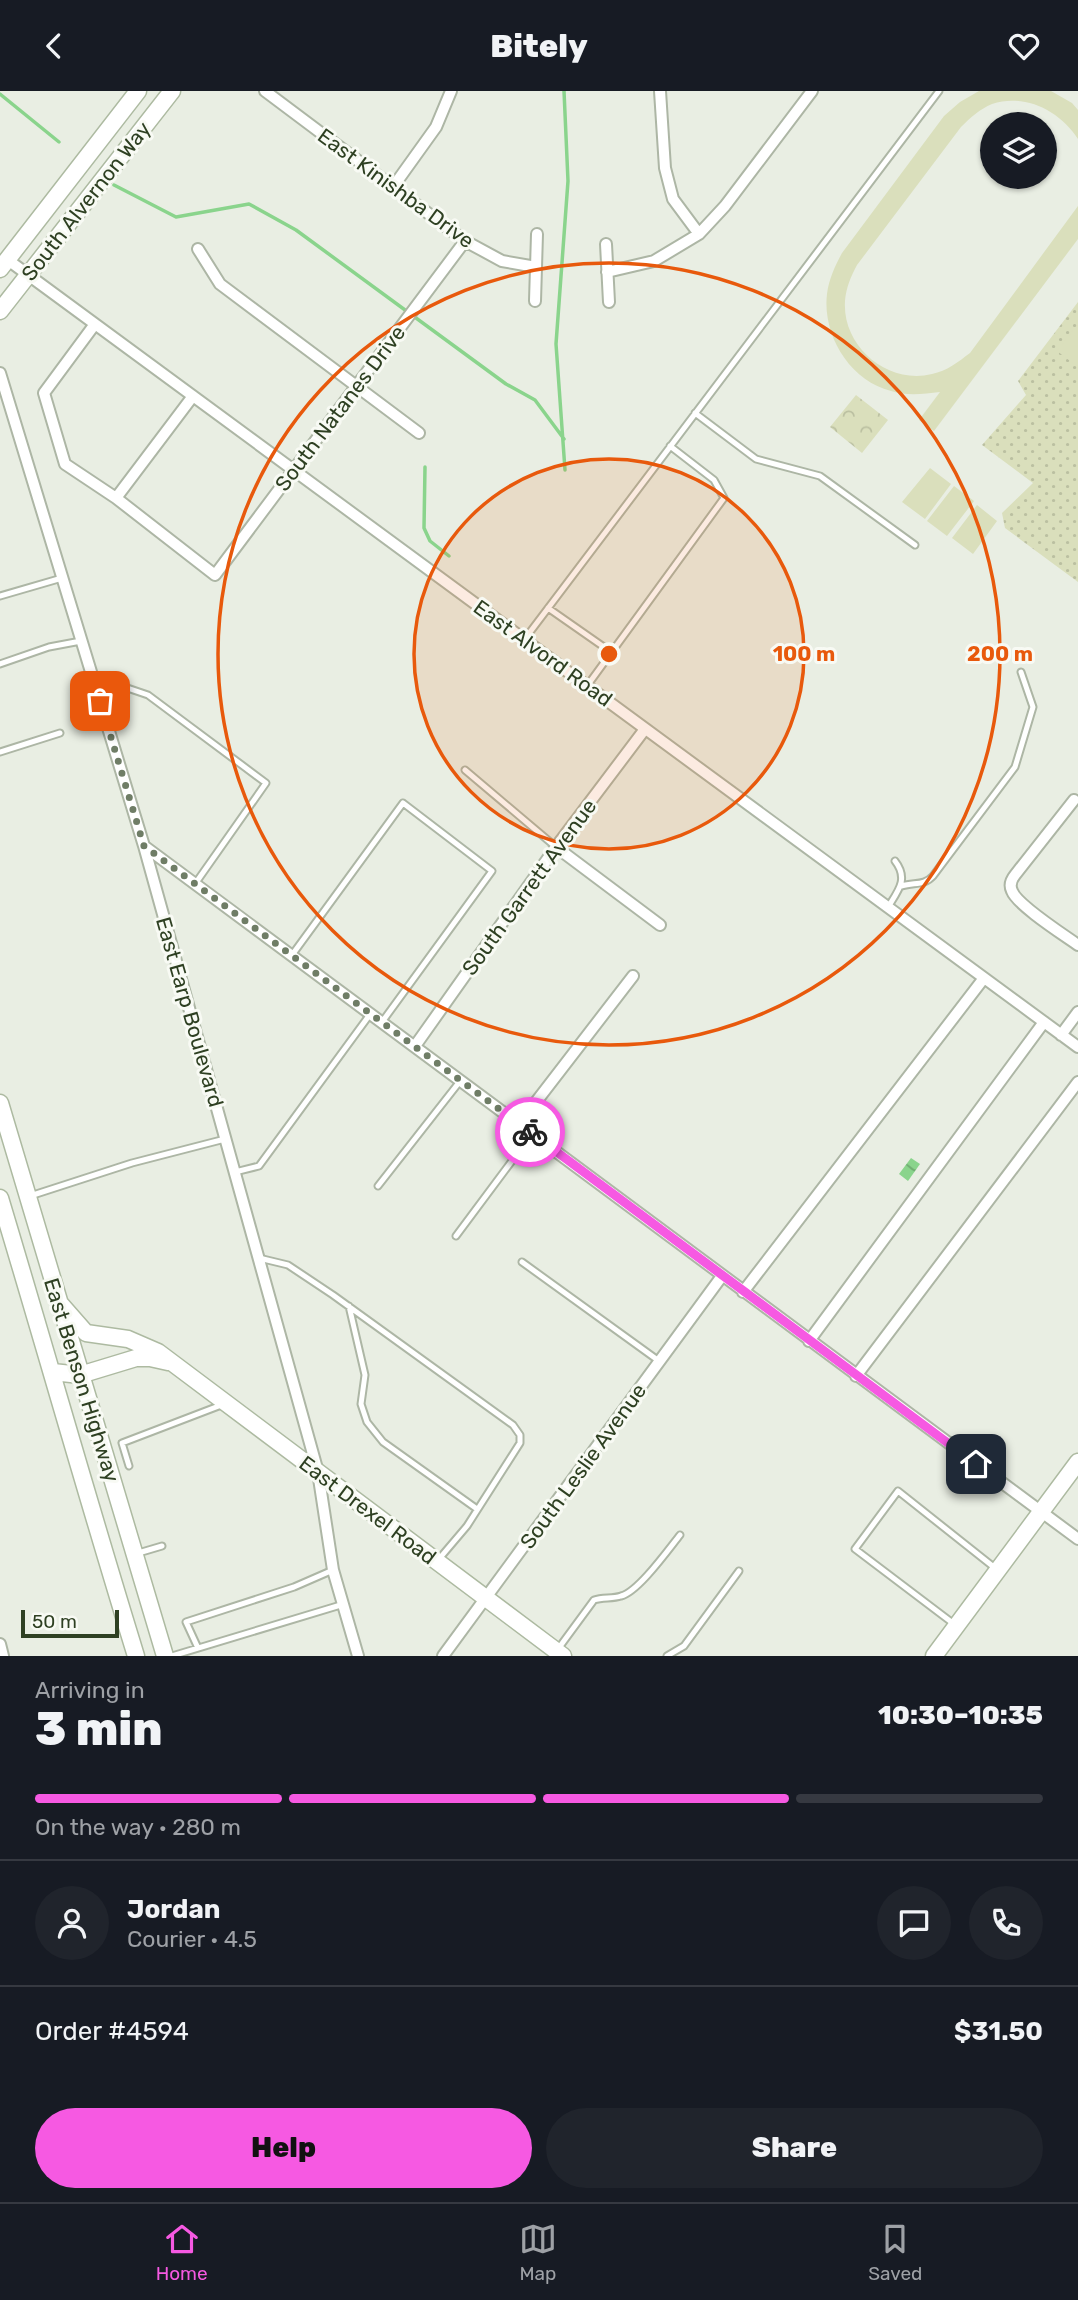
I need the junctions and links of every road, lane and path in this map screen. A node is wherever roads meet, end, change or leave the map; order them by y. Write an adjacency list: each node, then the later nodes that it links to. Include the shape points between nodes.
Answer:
1 (138, 91): 14 (main road, South Alvernon Way)
2 (172, 91): 17 (main road, South Alvernon Way)
3 (265, 91): 8 (street, East Kinishba Drive)
4 (452, 91): 8 (street, via 436,127)
5 (660, 91): 10 (street, via 665,168 674,199)
6 (812, 91): 10 (street)
7 (939, 91): 26 (lane)
8 (393, 187): 11 (street, East Kinishba Drive)
9 (537, 234): 15 (street)
10 (699, 234): 16 (street, via 654,261)
11 (465, 241): 15 (street, East Kinishba Drive, via 502,261); 23 (street, South Natanes Drive)
12 (606, 244): 16 (street)
13 (198, 249): 23 (street, via 220,284)
14 (4, 264): 17 (street, East Alvord Road)
15 (536, 267): 18 (street)
16 (607, 272): 19 (street)
17 (28, 275): 20 (main road, South Alvernon Way); 21 (street, East Alvord Road)
18 (535, 301)
19 (609, 302)
20 (0, 311)
21 (95, 324): 25 (street, East Alvord Road); 30 (street, via 44,393 65,464)
22 (0, 373): 24 (street, East Earp Boulevard)
23 (356, 387): 27 (street); 29 (street, South Natanes Drive)
24 (3, 396): 32 (street, East Earp Boulevard)
25 (193, 396): 29 (street, East Alvord Road); 30 (street)
26 (695, 413): 28 (lane); 31 (lane, via 756,459 820,476)
27 (419, 433)
28 (670, 446): 34 (lane); 37 (lane, via 714,480 724,498)
29 (294, 471): 30 (street, South Natanes Drive, via 215,575); 35 (street, East Alvord Road)
30 (116, 499)
31 (915, 545)
32 (62, 578): 33 (lane); 36 (street, East Earp Boulevard)
33 (0, 596)
34 (548, 607): 35 (lane); 37 (lane)
35 (524, 640): 41 (street, East Alvord Road)
36 (82, 641): 38 (lane); 40 (street, East Earp Boulevard)
37 (611, 652): 41 (lane)
38 (0, 664)
39 (1021, 672): 51 (lane, via 1033,707 1015,767 933,876 922,884)
40 (93, 677): 47 (street, East Earp Boulevard); 50 (lane, via 148,695 266,783)
41 (587, 686): 42 (street, East Alvord Road)
42 (645, 729): 48 (street, South Garrett Avenue); 54 (street, East Alvord Road)
43 (60, 733): 44 (lane)
44 (0, 752)
45 (465, 771): 48 (lane)
46 (1074, 800): 52 (street, via 1015,875)
47 (144, 846): 50 (street); 72 (street, East Earp Boulevard)
48 (556, 847): 55 (street); 65 (street, South Garrett Avenue)
49 (895, 861): 51 (lane, via 902,873)
50 (195, 884): 57 (street)
51 (902, 887): 54 (lane)
52 (1011, 888): 53 (street); 56 (street, via 1023,904)
53 (999, 890)
54 (888, 907): 59 (street, East Alvord Road)
55 (660, 925)
56 (1078, 945)
57 (292, 955): 60 (street); 62 (lane, via 403,803 492,871)
58 (633, 977): 70 (street)
59 (984, 978): 63 (street, East Alvord Road); 81 (street)
60 (371, 1013): 62 (street); 73 (lane, via 259,1166)
61 (1078, 1013): 64 (street)
62 (382, 1022): 65 (street)
63 (1044, 1022): 64 (street, East Alvord Road); 84 (street)
64 (1061, 1035): 66 (street, East Alvord Road)
65 (415, 1046): 67 (street)
66 (1078, 1047)
67 (461, 1080): 70 (street); 74 (lane)
68 (1078, 1083): 89 (street)
69 (0, 1103): 75 (main road, East Benson Highway)
70 (519, 1124): 71 (street)
71 (532, 1134): 77 (lane); 80 (street)
72 (226, 1139): 73 (street, East Earp Boulevard); 75 (lane)
73 (235, 1172): 78 (street, East Earp Boulevard)
74 (378, 1186)
75 (27, 1197): 82 (main road, East Benson Highway)
76 (0, 1198): 87 (main road, East Benson Highway)
77 (456, 1236)
78 (259, 1258): 83 (lane, via 288,1265); 95 (street, East Earp Boulevard)
79 (522, 1262): 85 (lane)
80 (722, 1276): 81 (street); 85 (street, South Leslie Avenue)
81 (743, 1292): 84 (street)
82 (57, 1300): 86 (main road, East Drexel Road, via 86,1333 141,1343); 88 (main road, East Benson Highway)
83 (349, 1306): 96 (lane, via 365,1375 361,1403 374,1433); 96 (lane, via 513,1425 520,1435 520,1443)
84 (809, 1341): 89 (street)
85 (659, 1361): 106 (street, South Leslie Avenue)
86 (174, 1364): 88 (main road, via 136,1358); 90 (main road, East Drexel Road)
87 (52, 1372): 88 (main road); 113 (main road, East Benson Highway)
88 (80, 1375): 92 (main road, East Benson Highway)
89 (856, 1376): 97 (street)
90 (226, 1403): 91 (lane); 95 (main road, East Drexel Road)
91 (122, 1443): 92 (lane); 94 (lane)
92 (104, 1449): 101 (main road, East Benson Highway)
93 (1078, 1462): 97 (main road)
94 (129, 1467)
95 (318, 1472): 102 (main road, East Drexel Road); 103 (street, East Earp Boulevard)
96 (477, 1509): 102 (lane)
97 (1042, 1512): 99 (street); 104 (main road)
98 (680, 1535): 111 (lane, via 632,1592 593,1600)
99 (1078, 1539)
100 (162, 1546): 101 (lane)
101 (135, 1554): 114 (main road, East Benson Highway)
102 (437, 1562): 106 (main road, East Drexel Road)
103 (333, 1570): 107 (street, East Earp Boulevard); 110 (lane, via 187,1622)
104 (998, 1570): 108 (main road); 108 (lane, via 898,1491 855,1549)
105 (739, 1571): 118 (lane, via 684,1646)
106 (486, 1599): 111 (main road, East Drexel Road); 117 (street, South Leslie Avenue)
107 (344, 1604): 110 (lane); 116 (street, East Earp Boulevard)
108 (956, 1626): 119 (main road)
109 (0, 1644): 112 (street)
110 (198, 1648): 115 (lane)
111 (560, 1654)
112 (4, 1656)
113 (136, 1656)
114 (165, 1656)
115 (172, 1656)
116 (358, 1656)
117 (443, 1656)
118 (667, 1656)
119 (934, 1656)

